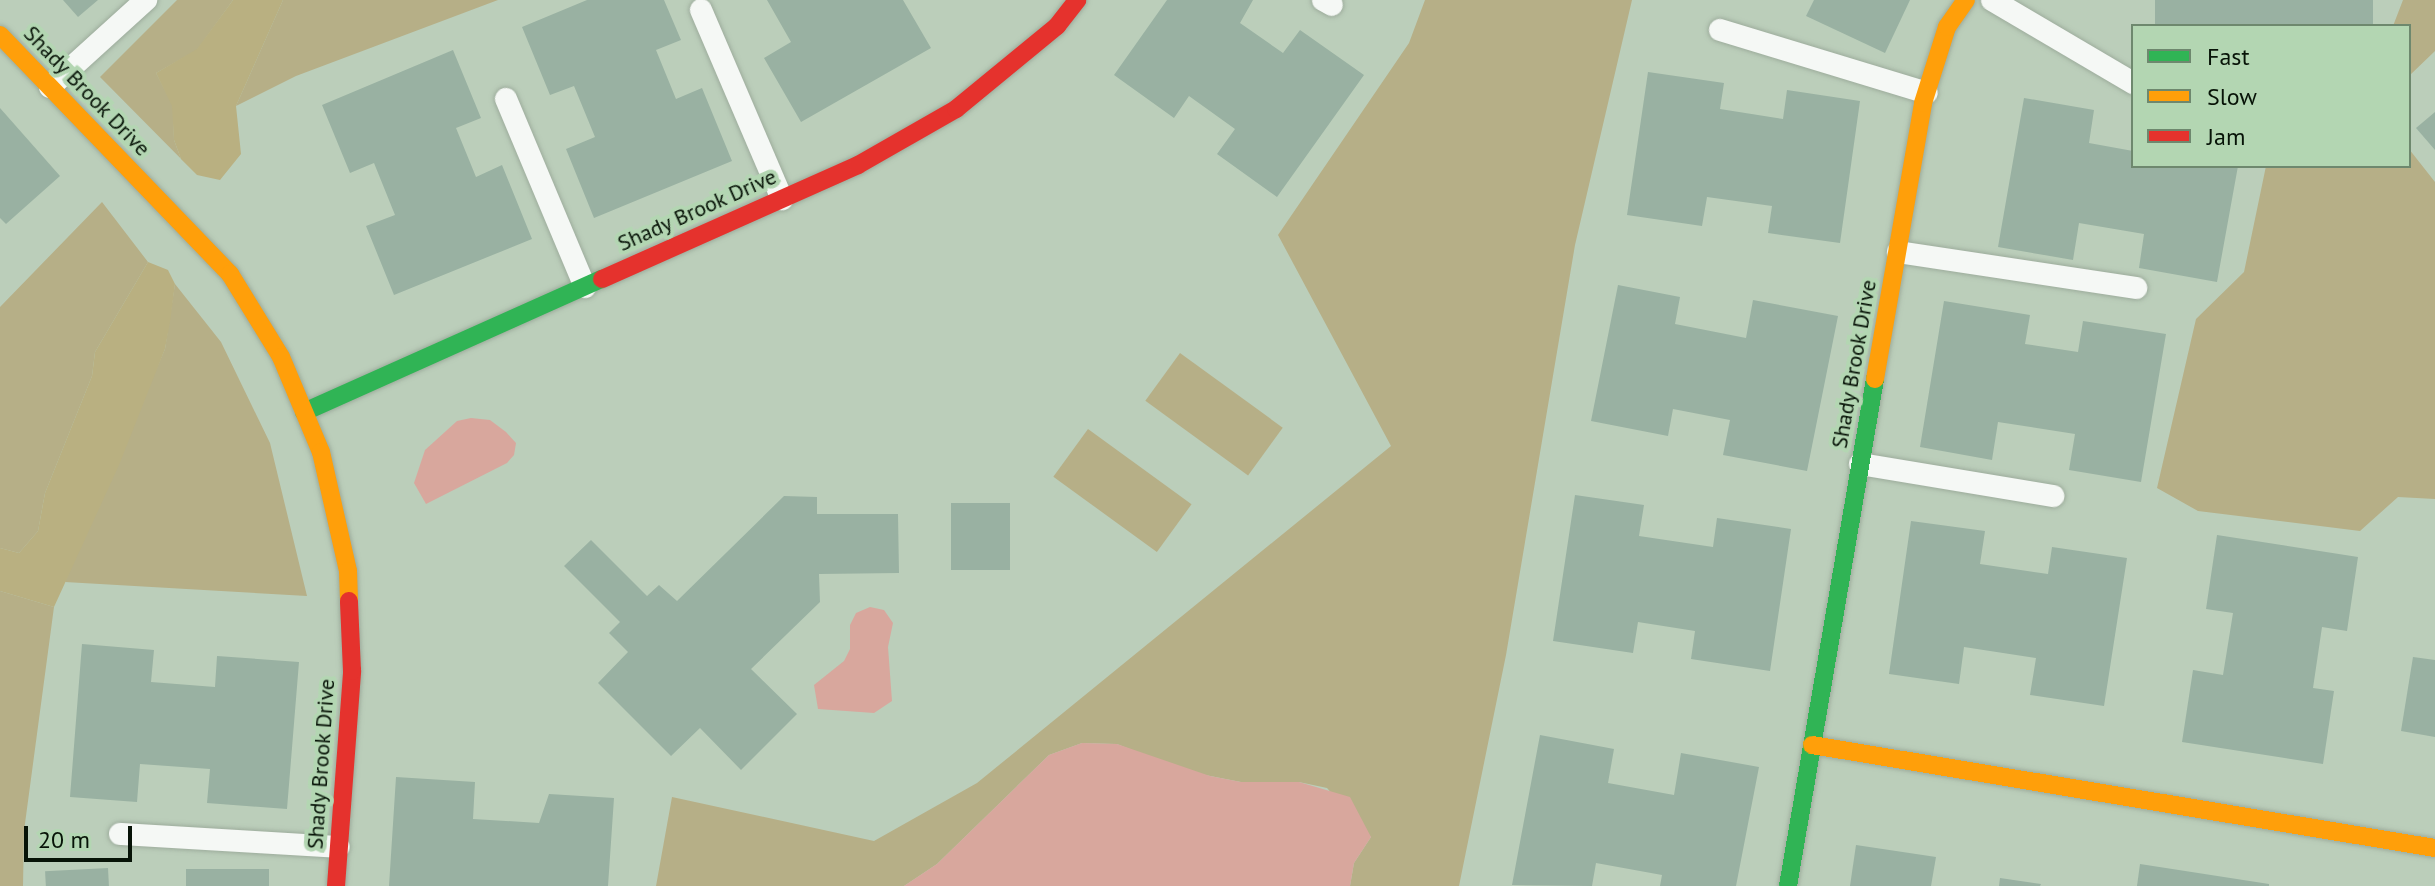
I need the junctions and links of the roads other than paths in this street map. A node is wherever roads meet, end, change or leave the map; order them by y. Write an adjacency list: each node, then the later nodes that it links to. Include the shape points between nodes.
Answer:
1 (146, 0): 9 (lane)
2 (1077, 0): 12 (street, Shady Brook Drive, via 1057,26 956,109 858,165)
3 (1966, 0): 10 (street, Shady Brook Drive, via 1947,27)
4 (1992, 0): 8 (lane)
5 (701, 10): 12 (lane)
6 (1720, 30): 10 (lane)
7 (0, 35): 9 (street, Shady Brook Drive)
8 (2131, 82)
9 (50, 87): 16 (street, Shady Brook Drive, via 230,274 281,357)
10 (1927, 93): 13 (street, Shady Brook Drive)
11 (506, 99): 14 (lane)
12 (782, 199): 14 (street, Shady Brook Drive)
13 (1898, 252): 15 (lane); 17 (street, Shady Brook Drive)
14 (585, 287): 16 (street, Shady Brook Drive)
15 (2136, 288)
16 (304, 412): 21 (street, Shady Brook Drive, via 321,452 348,571 352,671)
17 (1860, 464): 18 (lane); 19 (street, Shady Brook Drive)
18 (2053, 496)
19 (1812, 745): 22 (street); 24 (street, Shady Brook Drive)
20 (120, 834): 21 (lane)
21 (339, 847): 23 (street, Shady Brook Drive)
22 (2435, 848)
23 (336, 886)
24 (1788, 886)

